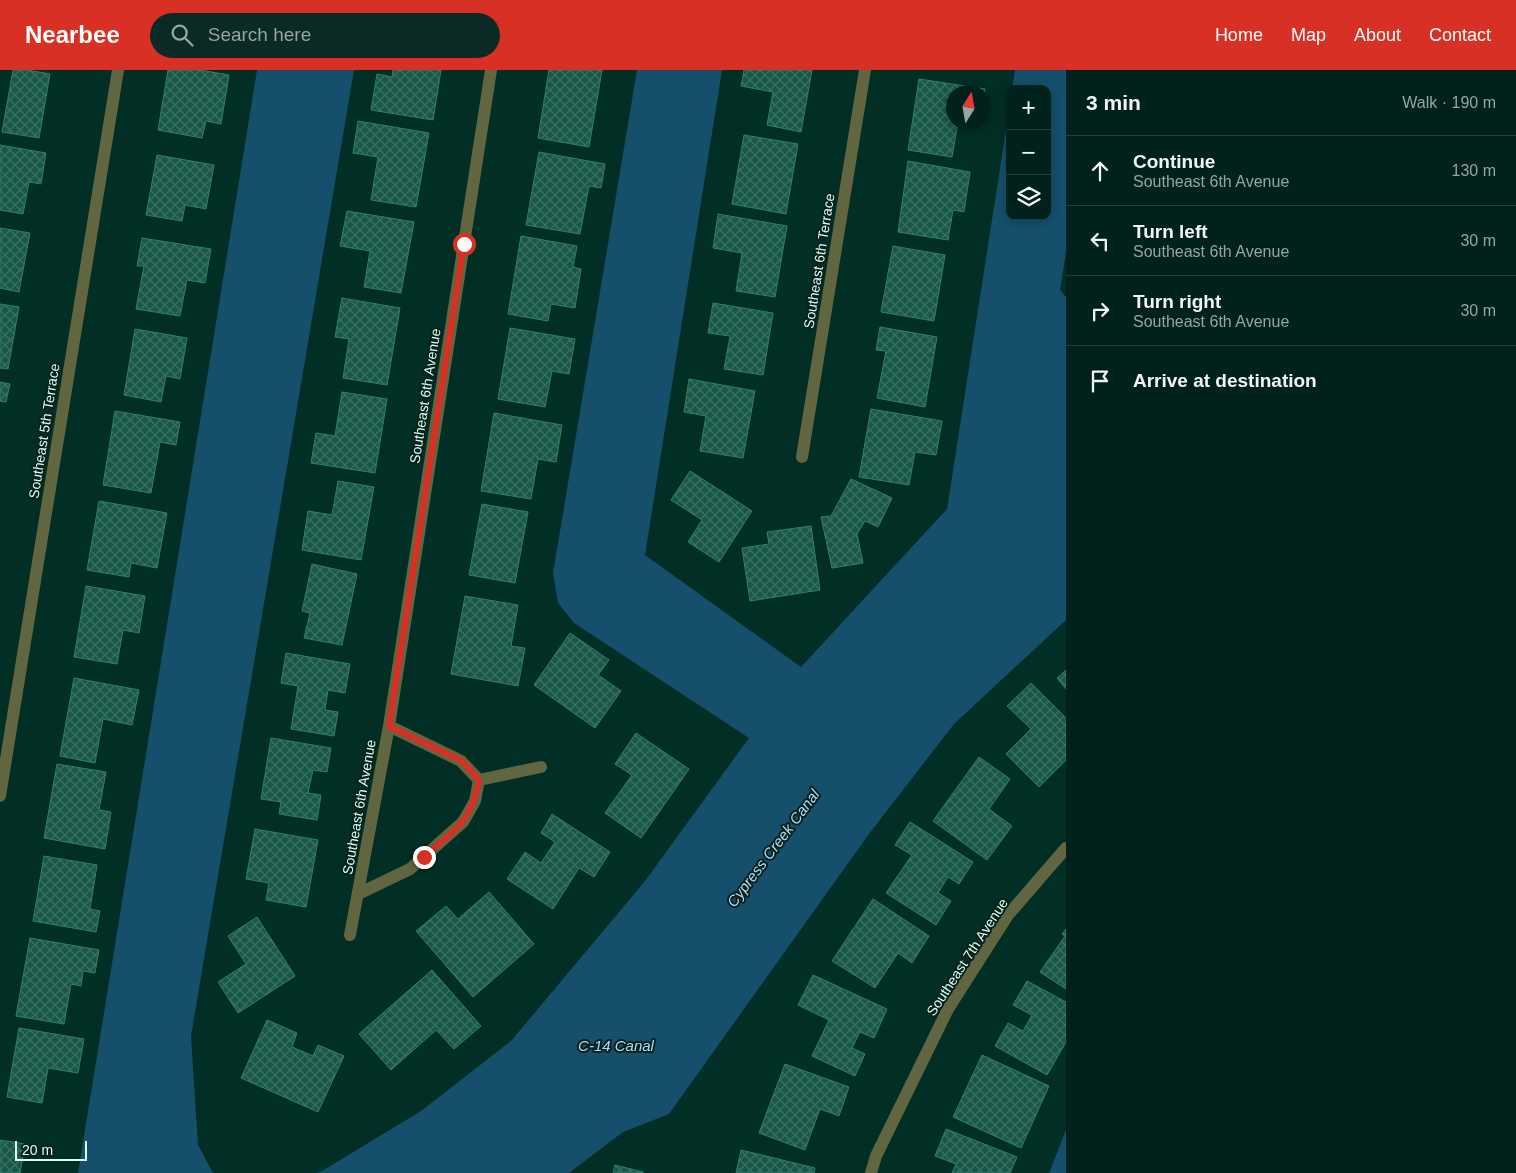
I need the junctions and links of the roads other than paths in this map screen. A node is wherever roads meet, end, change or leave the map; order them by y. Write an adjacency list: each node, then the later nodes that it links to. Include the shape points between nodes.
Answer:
1 (118, 70): 8 (street, Southeast 5th Terrace)
2 (491, 70): 5 (street, Southeast 6th Avenue)
3 (866, 70): 4 (street, Southeast 6th Terrace)
4 (802, 457)
5 (389, 726): 7 (street, Southeast 6th Avenue, via 462,761); 10 (street, Southeast 6th Avenue)
6 (542, 767): 7 (street)
7 (479, 780): 10 (street, Southeast 6th Avenue, via 464,822 410,869)
8 (0, 796)
9 (1066, 848): 12 (street, Southeast 7th Avenue, via 1008,916 948,1009 876,1156)
10 (358, 894): 11 (street, Southeast 6th Avenue)
11 (350, 935)
12 (871, 1173)

